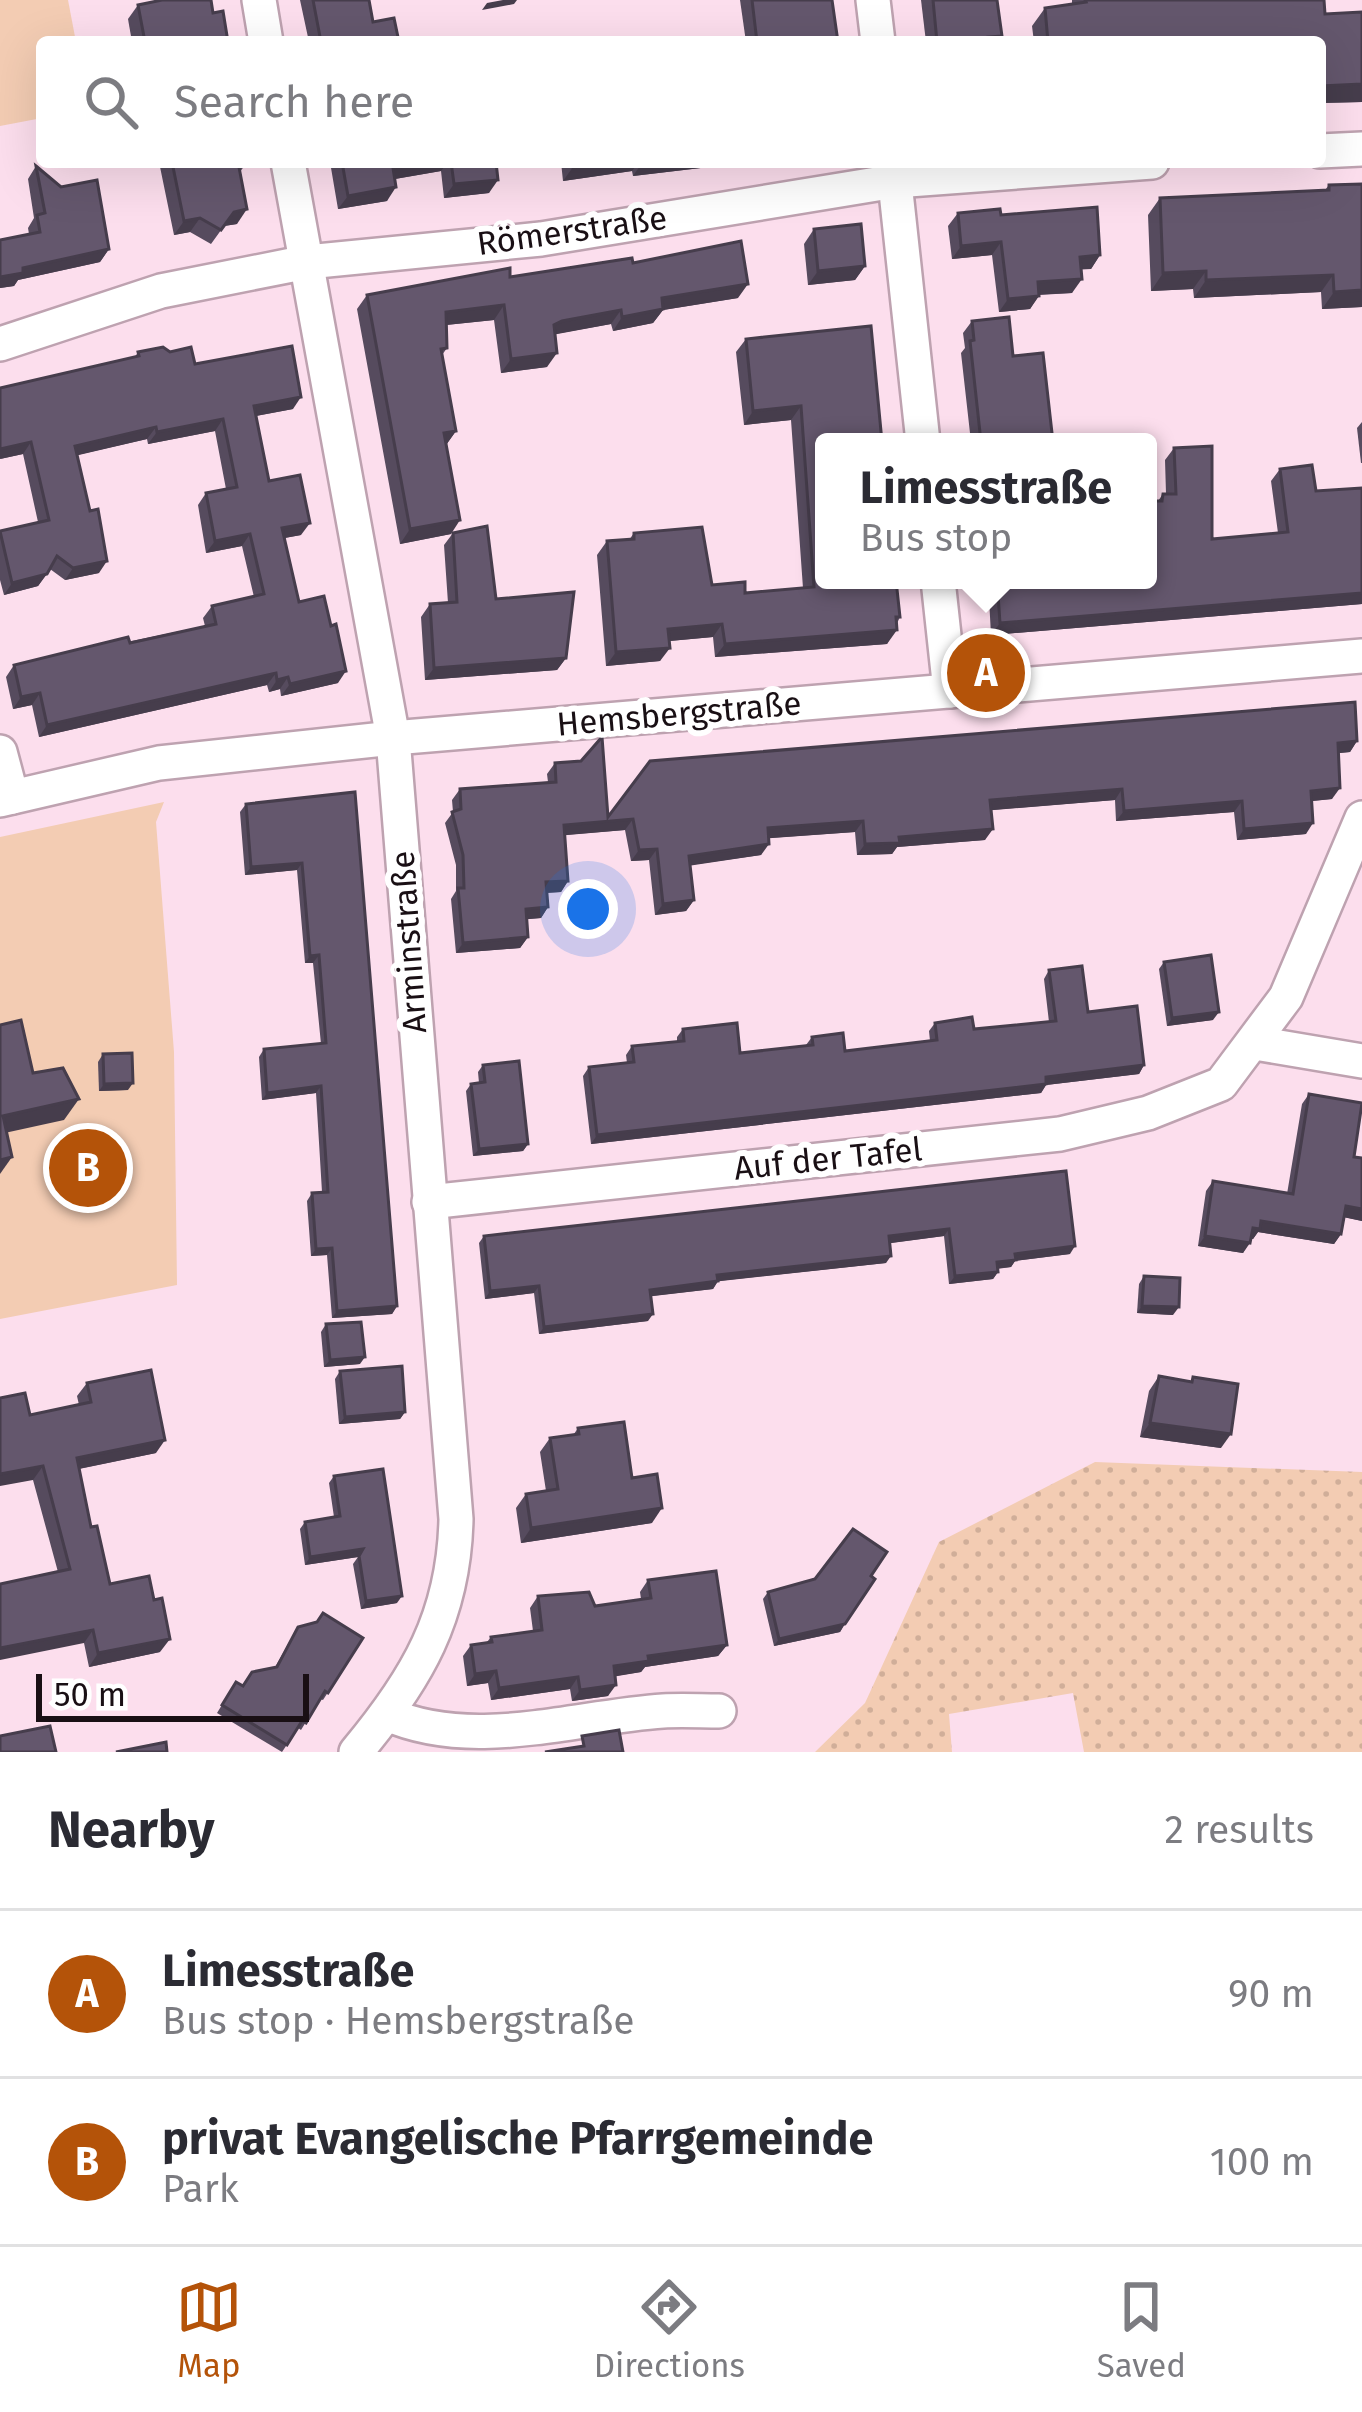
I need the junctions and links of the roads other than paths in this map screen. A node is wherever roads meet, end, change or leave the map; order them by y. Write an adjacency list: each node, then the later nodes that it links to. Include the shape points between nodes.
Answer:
1 (259, 0): 3 (street)
2 (873, 0): 4 (street)
3 (265, 36)
4 (877, 36)
5 (1362, 149): 6 (street)
6 (1326, 151)
7 (289, 168): 10 (street, Arminstraße)
8 (997, 168): 9 (street, Römerstraße)
9 (894, 172): 10 (street, Römerstraße, via 541,239); 12 (street)
10 (307, 262): 11 (street, Römerstraße, via 160,291); 16 (street, Arminstraße)
11 (0, 344)
12 (922, 433)
13 (939, 589): 15 (street)
14 (1362, 656): 15 (street, Hemsbergstraße)
15 (950, 692): 16 (street, Hemsbergstraße)
16 (393, 738): 18 (street, Hemsbergstraße, via 159,763); 22 (street, Arminstraße)
17 (0, 752): 18 (street)
18 (6, 799)
19 (1362, 818): 20 (street, via 1286,997)
20 (1255, 1043): 21 (street); 22 (street, Auf der Tafel, via 1221,1084 1148,1113 1060,1133)
21 (1362, 1061)
22 (429, 1202): 24 (street, Arminstraße, via 455,1564 427,1653)
23 (719, 1711): 24 (street, via 492,1732 433,1732)
24 (387, 1714): 25 (street, Arminstraße)
25 (356, 1752)

